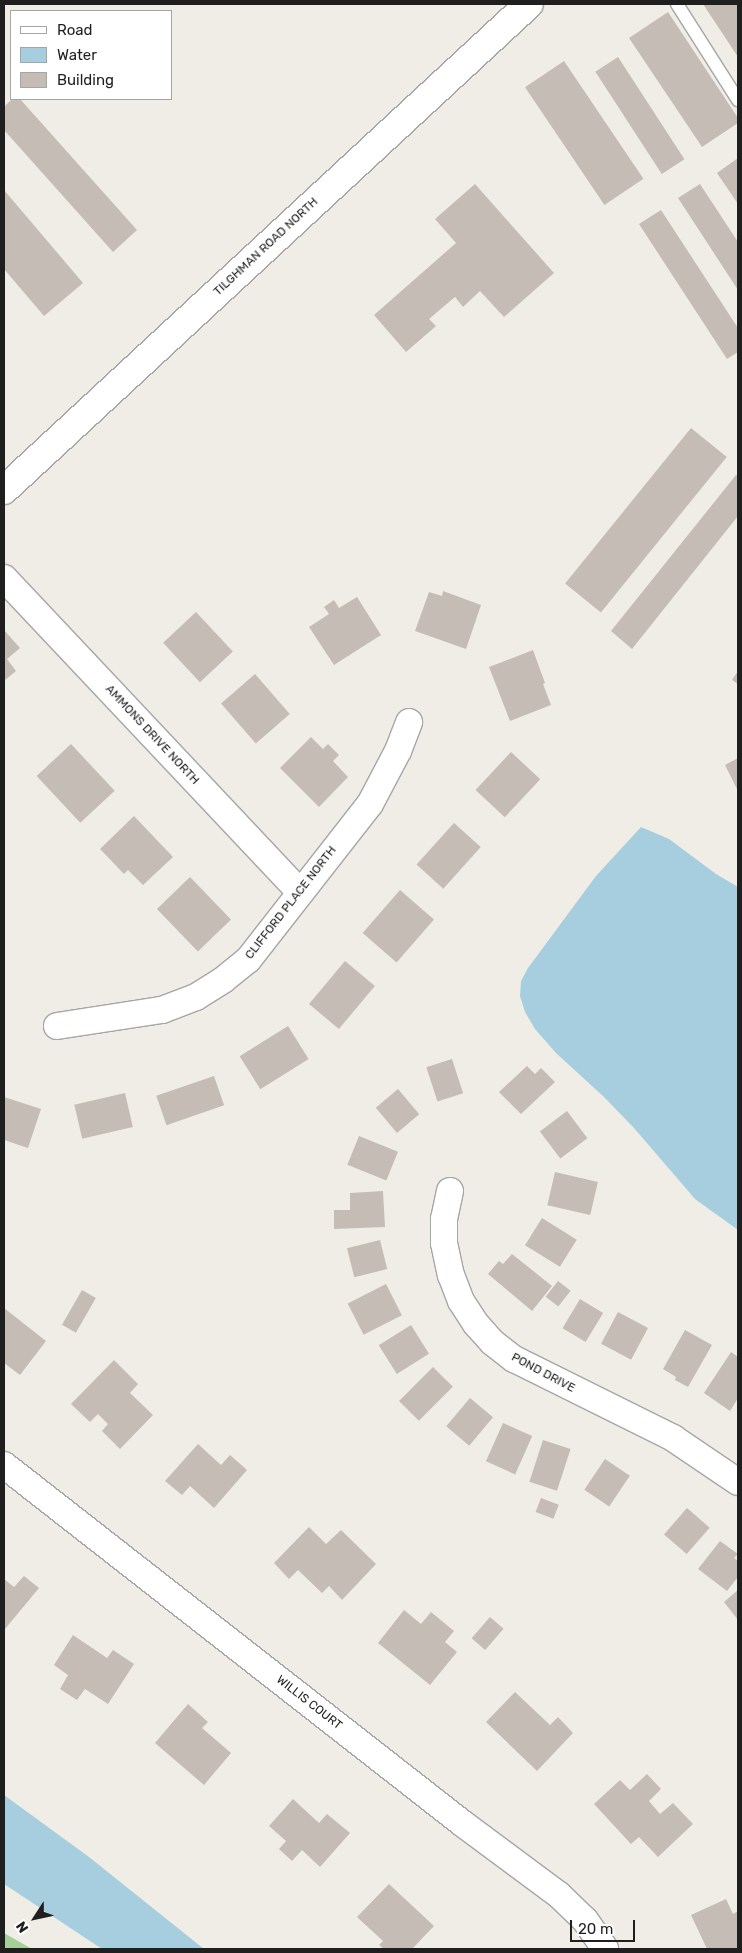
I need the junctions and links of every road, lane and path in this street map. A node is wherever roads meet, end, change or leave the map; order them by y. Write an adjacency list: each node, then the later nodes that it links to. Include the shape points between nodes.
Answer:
1 (529, 4): 4 (street, TILGHMAN ROAD NORTH)
2 (677, 4): 3 (lane)
3 (738, 100)
4 (4, 490)
5 (4, 578): 7 (street, AMMONS DRIVE NORTH)
6 (409, 722): 7 (street, CLIFFORD PLACE NORTH, via 391,766 370,804)
7 (300, 892): 8 (street, CLIFFORD PLACE NORTH, via 248,960 196,996 146,1013)
8 (57, 1026)
9 (450, 1192): 11 (street, POND DRIVE, via 444,1243 451,1275 461,1300 492,1342 514,1360 673,1438)
10 (4, 1465): 12 (street, WILLIS COURT, via 559,1895 585,1920)
11 (738, 1482)
12 (605, 1949)

